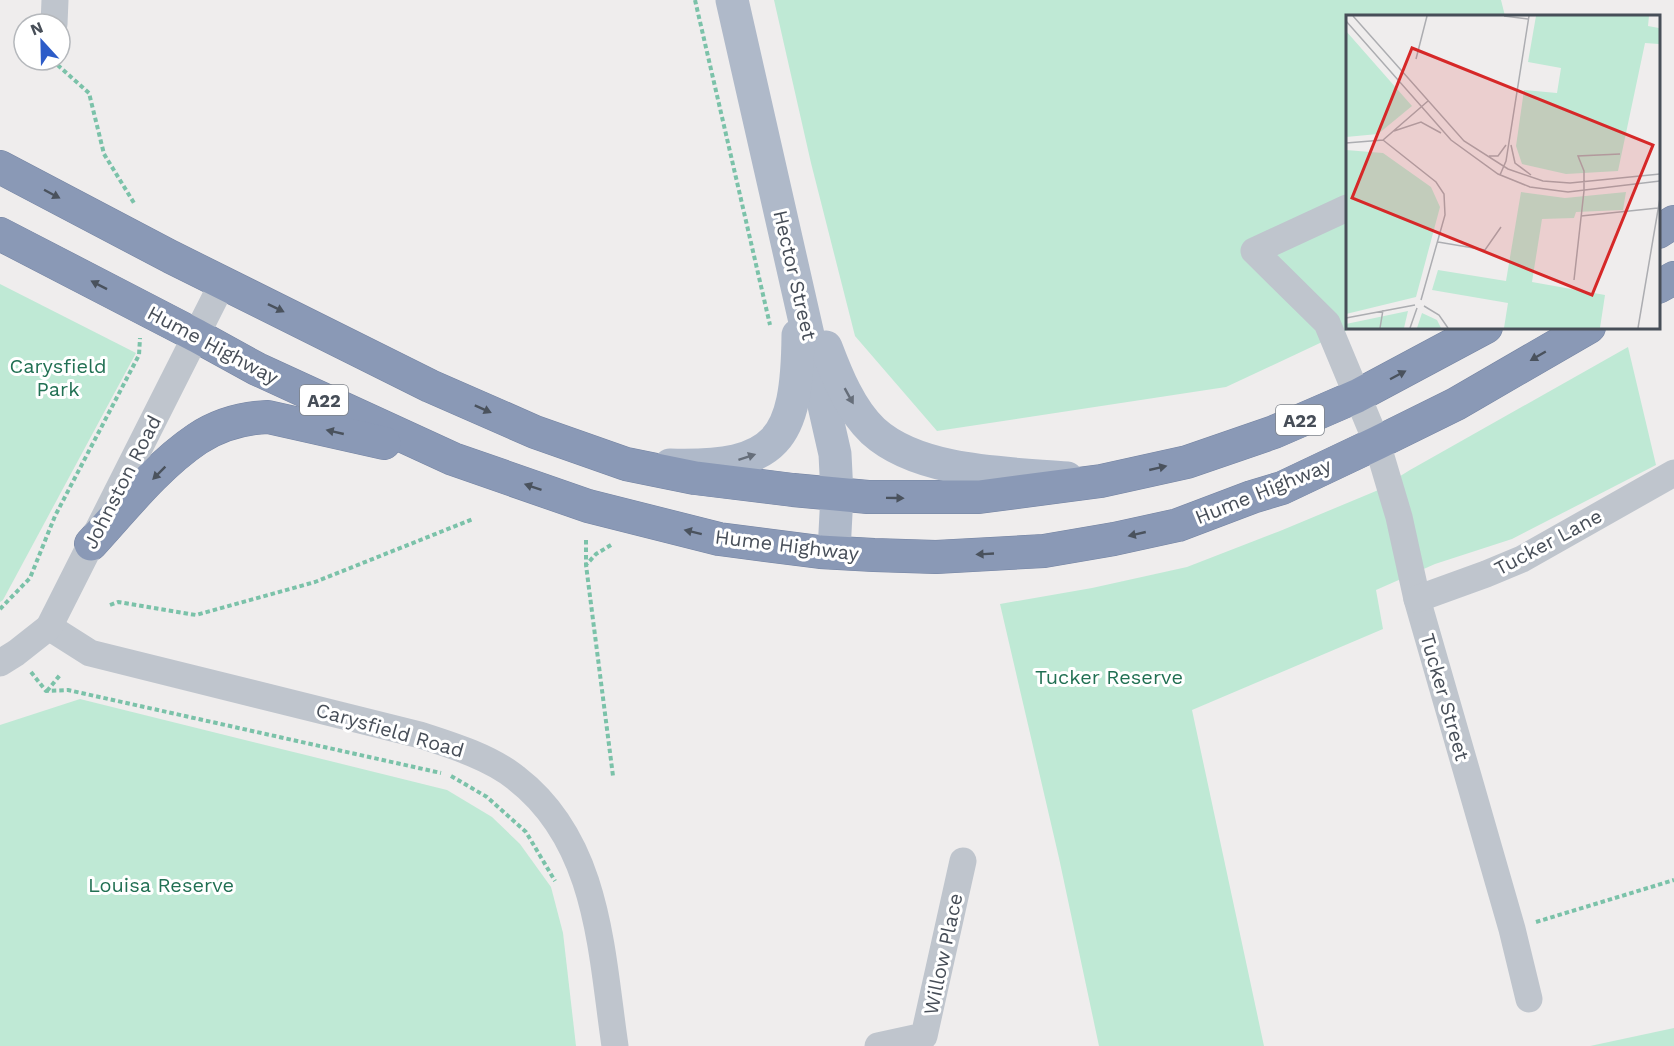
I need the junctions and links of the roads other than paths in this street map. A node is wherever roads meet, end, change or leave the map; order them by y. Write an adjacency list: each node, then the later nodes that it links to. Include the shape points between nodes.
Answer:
1 (732, 0): 9 (main road, Hector Street)
2 (0, 167): 8 (highway, A22, one-way to 8)
3 (1346, 208): 14 (street, Tucker Street, via 1254,251 1327,323)
4 (1674, 222): 5 (highway)
5 (1659, 231)
6 (0, 234): 13 (highway, Hume Highway / A22, one-way to 6)
7 (1674, 278): 10 (highway)
8 (224, 282): 13 (street, Johnston Road); 17 (highway, A22, one-way to 17, via 430,386 535,432)
9 (798, 285): 17 (main road, one-way to 9, via 723,463 747,458 776,440 791,411 798,366); 19 (main road, one-way to 19, via 858,413 891,444 929,461 999,473); 20 (main road, Hector Street, via 835,454)
10 (1659, 286)
11 (1484, 328): 14 (highway, A22, one-way to 11)
12 (1587, 328): 15 (highway, Hume Highway / A22, one-way to 15, via 1455,404)
13 (197, 336): 16 (highway, Hume Highway / A22, via 256,369); 21 (street, Johnston Road)
14 (1357, 396): 15 (street, Tucker Street); 19 (highway, A22, one-way to 14, via 1187,462 1274,432)
15 (1377, 443): 22 (highway, Hume Highway / A22, one-way to 22, via 1282,488 1178,525 1114,539 1044,551 936,557); 23 (street, Tucker Street)
16 (453, 459): 21 (highway, one-way to 21, via 268,417 249,418 198,438 167,464); 22 (highway, Hume Highway / A22, one-way to 16, via 719,538 588,506)
17 (626, 464): 20 (highway, A22, via 695,478)
18 (1674, 473): 23 (street, Tucker Lane, via 1522,559)
19 (1101, 481): 20 (highway, A22, one-way to 19, via 979,497)
20 (837, 494): 22 (main road, Hector Street)
21 (91, 544): 24 (street, Johnston Road)
22 (834, 552)
23 (1417, 599): 27 (street, Tucker Street)
24 (49, 627): 25 (street, Johnston Road); 28 (street, Carysfield Road, via 90,653 420,735 467,750 515,776 543,802 584,871 597,925)
25 (0, 663)
26 (963, 861): 29 (street, Willow Place, via 924,1036)
27 (1530, 999)
28 (615, 1046)
29 (878, 1046)

